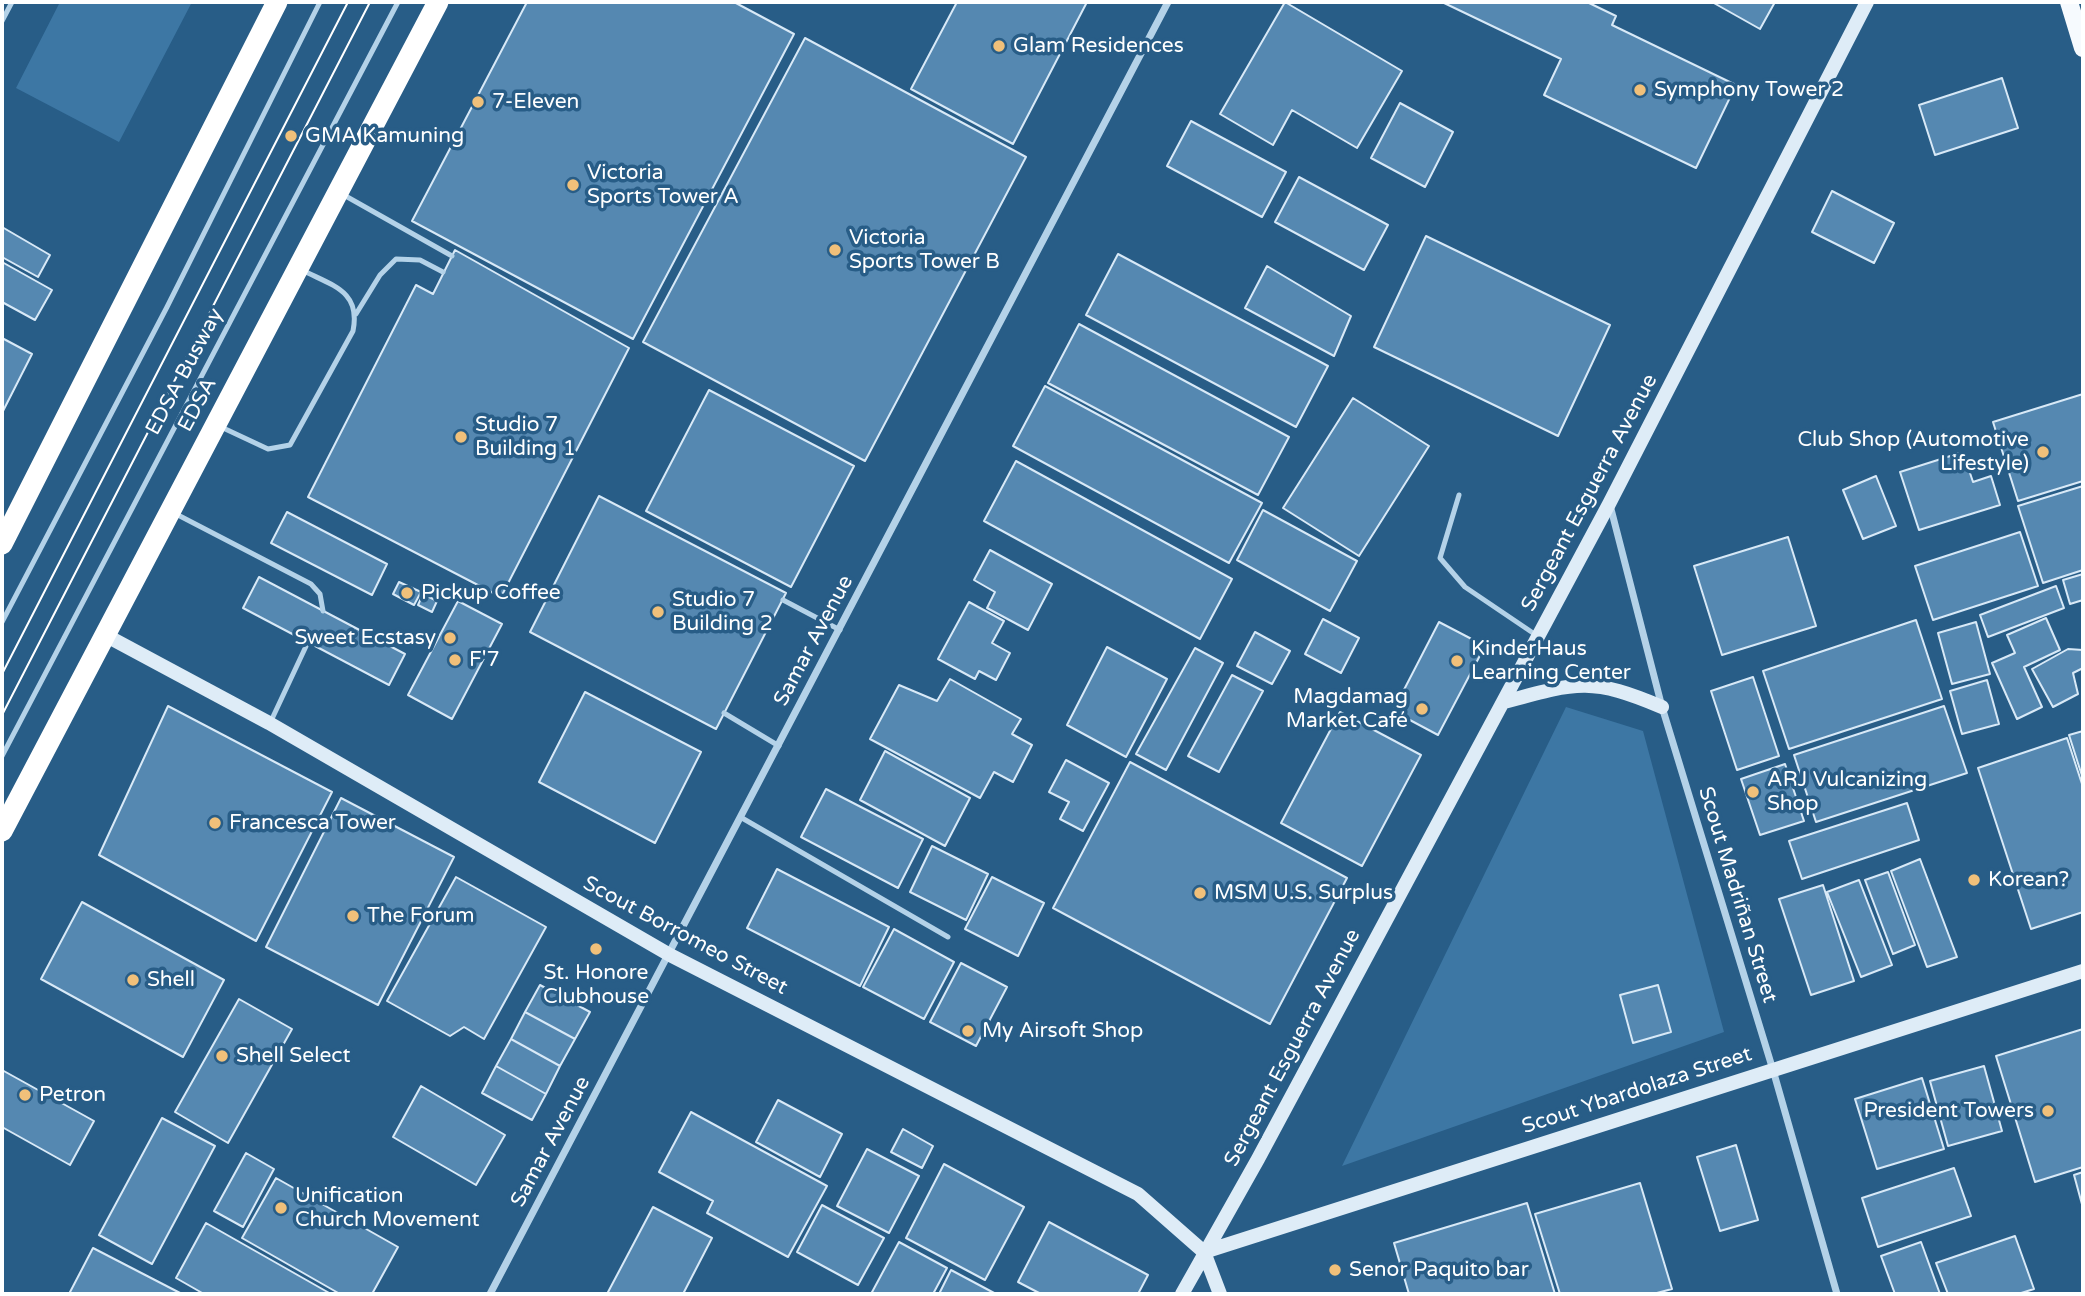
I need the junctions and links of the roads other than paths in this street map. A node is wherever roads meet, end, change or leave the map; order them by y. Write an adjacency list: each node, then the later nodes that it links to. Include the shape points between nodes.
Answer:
1 (12, 2): 9 (lane)
2 (277, 2): 20 (highway)
3 (320, 2): 23 (lane)
4 (398, 2): 33 (lane, EDSA Busway)
5 (438, 2): 11 (highway, EDSA)
6 (1168, 2): 24 (street, Samar Avenue)
7 (1867, 2): 18 (street, Sergeant Esguerra Avenue)
8 (2069, 2): 10 (main road)
9 (2, 21)
10 (2083, 48)
11 (338, 191): 12 (lane); 13 (highway, EDSA)
12 (452, 256)
13 (298, 267): 15 (lane, via 349,296); 16 (highway, EDSA)
14 (443, 272): 15 (lane, via 420,260 396,259 380,275)
15 (356, 314): 16 (lane, via 353,331 290,445 268,449)
16 (215, 425): 19 (highway, EDSA)
17 (1459, 495): 26 (lane, via 1440,558 1465,587)
18 (1609, 504): 26 (street, Sergeant Esguerra Avenue); 29 (street, Scout Madriñan Street)
19 (170, 511): 22 (lane, via 311,584 320,594); 25 (highway, EDSA)
20 (2, 544)
21 (783, 600): 24 (lane)
22 (323, 611)
23 (2, 621)
24 (840, 630): 32 (street, Samar Avenue)
25 (105, 635): 31 (street, Scout Borromeo Street); 35 (highway, EDSA)
26 (1539, 636): 28 (street, Sergeant Esguerra Avenue)
27 (308, 642): 31 (lane)
28 (1504, 702): 29 (street, via 1560,686 1597,684); 40 (street, Sergeant Esguerra Avenue, via 1258,1159)
29 (1662, 707): 39 (street, Scout Madriñan Street)
30 (724, 713): 32 (lane)
31 (269, 723): 37 (street, Scout Borromeo Street)
32 (779, 746): 34 (street, Samar Avenue)
33 (2, 756)
34 (742, 818): 36 (lane); 37 (street, Samar Avenue)
35 (2, 831)
36 (948, 937)
37 (670, 955): 40 (street, Scout Borromeo Street, via 1138,1194); 41 (street, Samar Avenue)
38 (2083, 971): 39 (street, Scout Ybardolaza Street)
39 (1773, 1070): 40 (street, Scout Ybardolaza Street); 44 (street, Scout Madriñan Street)
40 (1203, 1252): 42 (street, Sergeant Esguerra Avenue); 43 (street, Scout Borromeo Street)
41 (490, 1294)
42 (1182, 1294)
43 (1220, 1294)
44 (1837, 1294)

